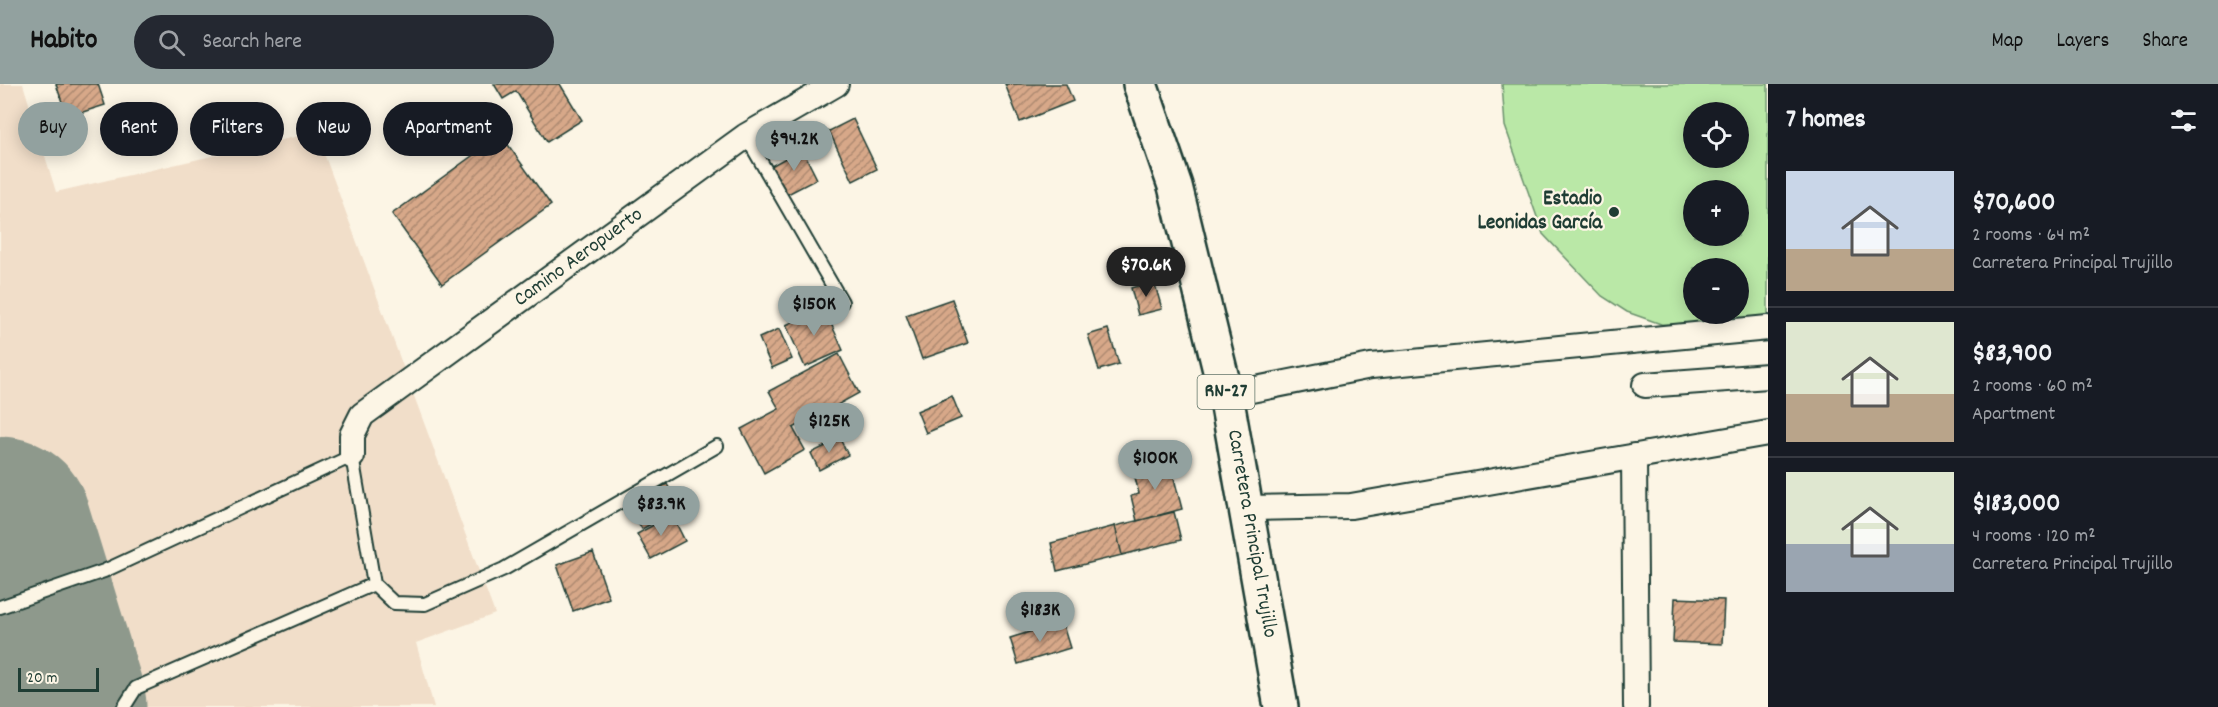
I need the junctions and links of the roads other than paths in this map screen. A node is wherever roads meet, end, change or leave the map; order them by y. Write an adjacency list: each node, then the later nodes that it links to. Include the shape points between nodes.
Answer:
1 (836, 84): 3 (street, Camino Aeropuerto)
2 (1140, 84): 8 (main road, Carretera Principal Trujillo / RN-27, via 1175,186)
3 (746, 136): 4 (lane); 11 (street, Camino Aeropuerto, via 362,415 352,435)
4 (842, 302)
5 (1768, 328): 8 (street, via 1371,366)
6 (1768, 376): 7 (street)
7 (1645, 385)
8 (1226, 395): 13 (main road, Carretera Principal Trujillo / RN-27)
9 (1768, 433): 12 (street)
10 (717, 446): 14 (lane, via 504,568 425,604 394,603)
11 (352, 456): 14 (lane); 15 (lane, via 104,571)
12 (1634, 456): 13 (street, via 1351,506); 18 (street)
13 (1247, 508): 17 (main road, Carretera Principal Trujillo / RN-27)
14 (374, 584): 16 (lane, via 136,688)
15 (0, 606)
16 (124, 707)
17 (1281, 707)
18 (1636, 707)

